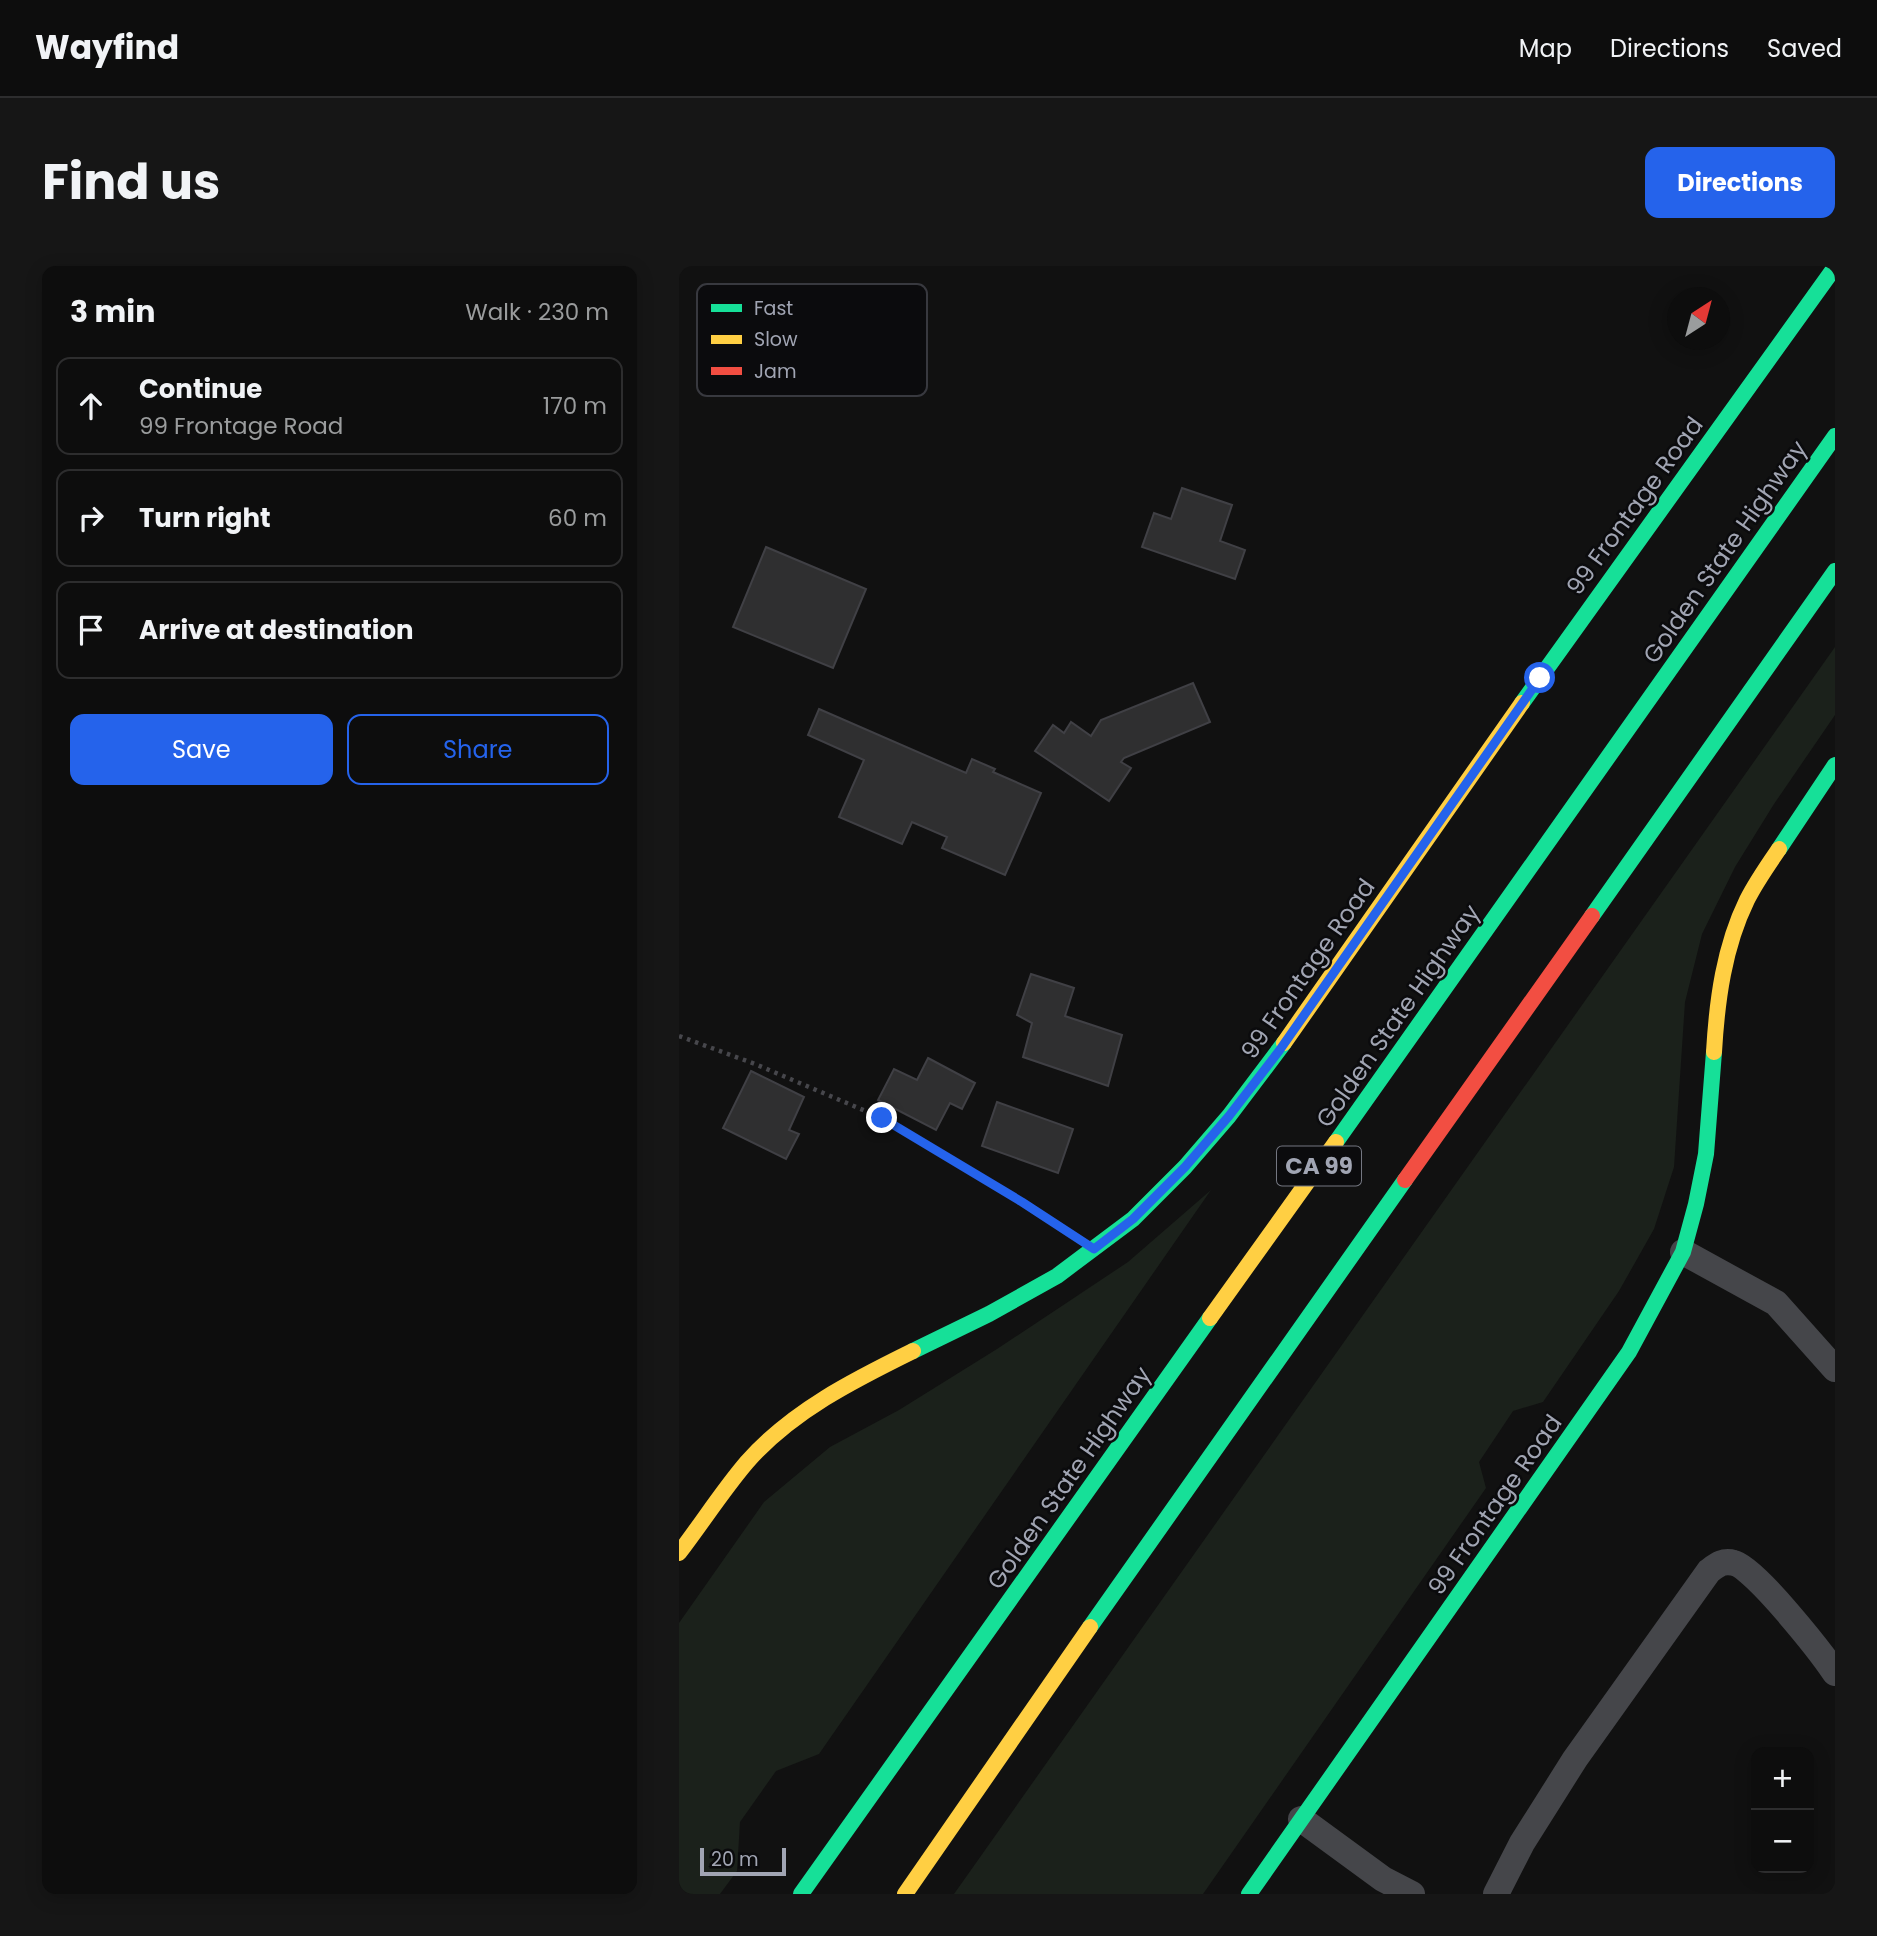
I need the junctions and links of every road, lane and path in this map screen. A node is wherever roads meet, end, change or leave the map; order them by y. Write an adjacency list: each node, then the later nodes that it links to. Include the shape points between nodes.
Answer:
1 (1835, 267): 6 (main road, 99 Frontage Road, via 1279,1051 1185,1167 1133,1219)
2 (1835, 436): 12 (main road, Golden State Highway / CA 99)
3 (1835, 571): 13 (main road, CA 99)
4 (1835, 765): 7 (main road, 99 Frontage Road, via 1747,900 1723,969 1706,1154)
5 (679, 1036): 6 (path, via 882,1118)
6 (1094, 1249): 9 (main road, 99 Frontage Road, via 1057,1276 853,1381 792,1420 748,1461)
7 (1683, 1252): 8 (street, via 1776,1303); 11 (main road, 99 Frontage Road, via 1605,1388)
8 (1835, 1369)
9 (679, 1553)
10 (1835, 1673): 16 (street, via 1752,1573 1736,1563 1722,1562 1709,1571 1575,1759 1521,1843)
11 (1301, 1819): 14 (main road, 99 Frontage Road); 15 (street, via 1383,1879)
12 (800, 1894)
13 (905, 1894)
14 (1249, 1894)
15 (1412, 1894)
16 (1496, 1894)

